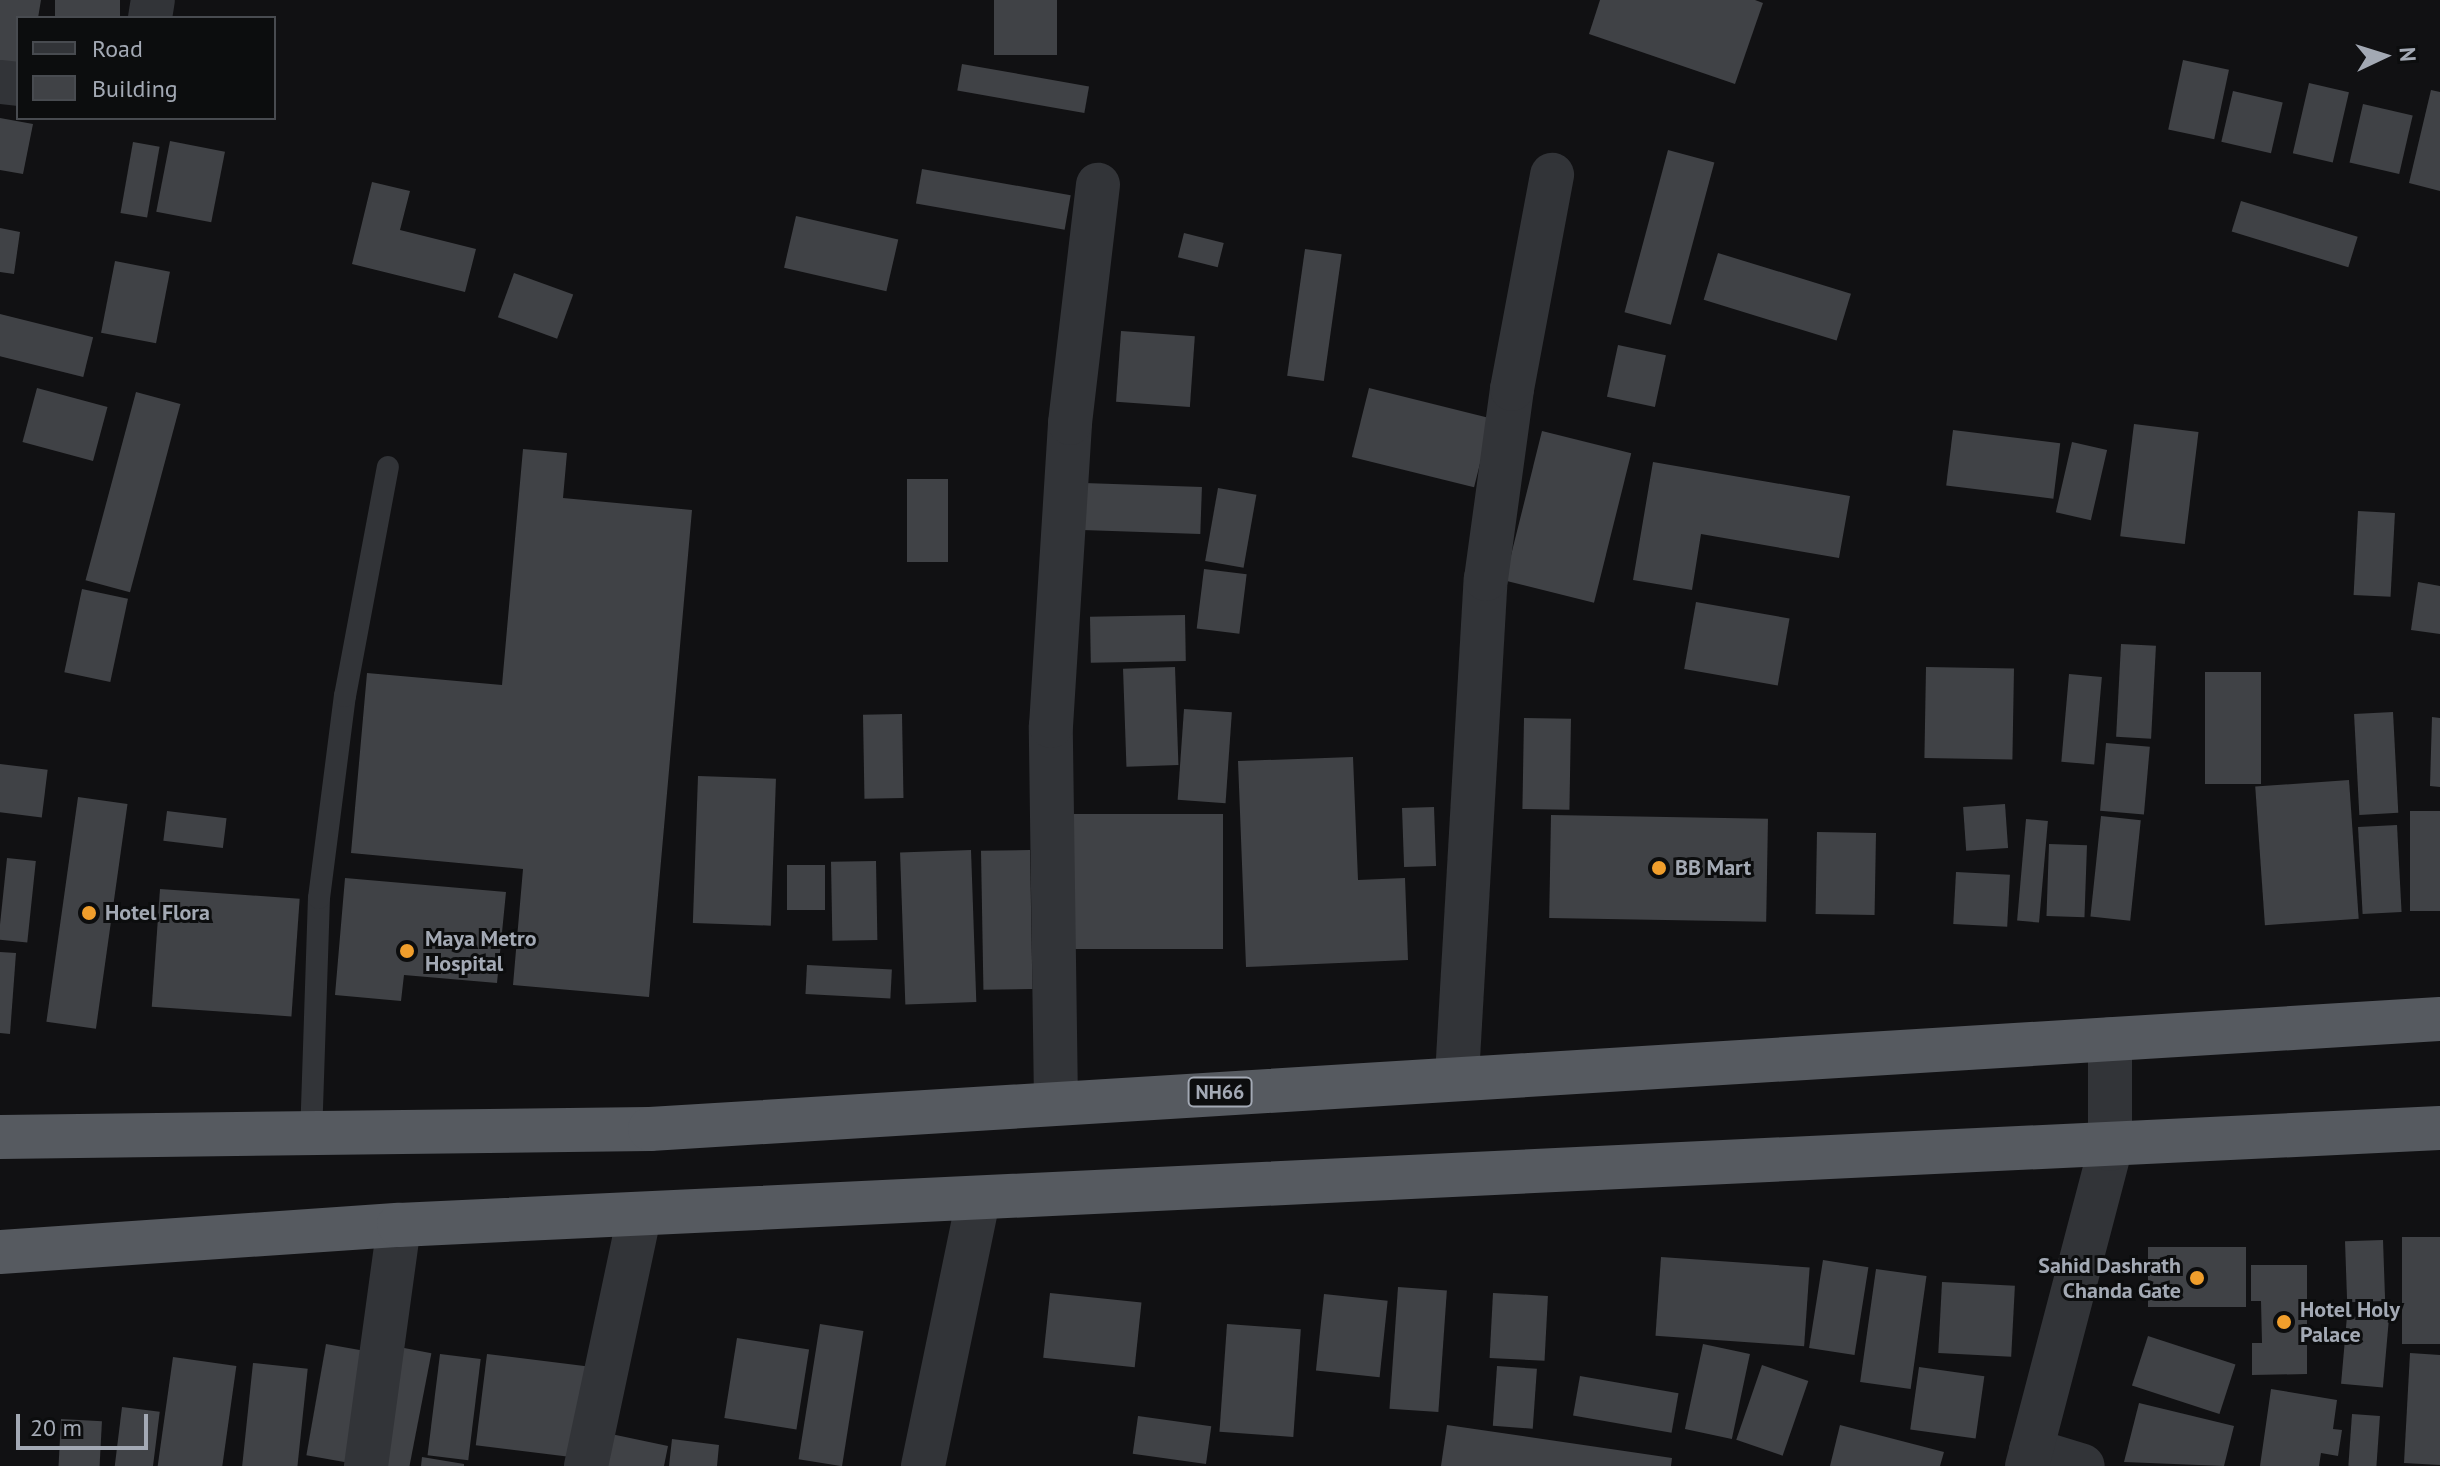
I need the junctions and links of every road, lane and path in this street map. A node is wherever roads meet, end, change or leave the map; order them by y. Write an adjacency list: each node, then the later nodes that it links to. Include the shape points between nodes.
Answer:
1 (1552, 175): 6 (street, via 1512,389 1486,579)
2 (1098, 185): 7 (street, via 1070,423 1051,726)
3 (388, 467): 10 (lane, via 345,696 319,898)
4 (2440, 1019): 5 (highway, NH66)
5 (2110, 1039): 6 (highway, NH66); 11 (street)
6 (1457, 1076): 7 (highway, NH66)
7 (1056, 1103): 10 (highway, NH66, via 650,1129)
8 (2440, 1128): 11 (highway)
9 (0, 1137): 10 (highway, NH66)
10 (311, 1138)
11 (2110, 1149): 12 (highway); 16 (street)
12 (978, 1200): 13 (highway); 19 (street)
13 (639, 1216): 14 (highway); 18 (street)
14 (399, 1225): 15 (highway); 17 (street)
15 (0, 1252)
16 (2029, 1458): 20 (street)
17 (366, 1466)
18 (586, 1466)
19 (923, 1466)
20 (2083, 1466)

